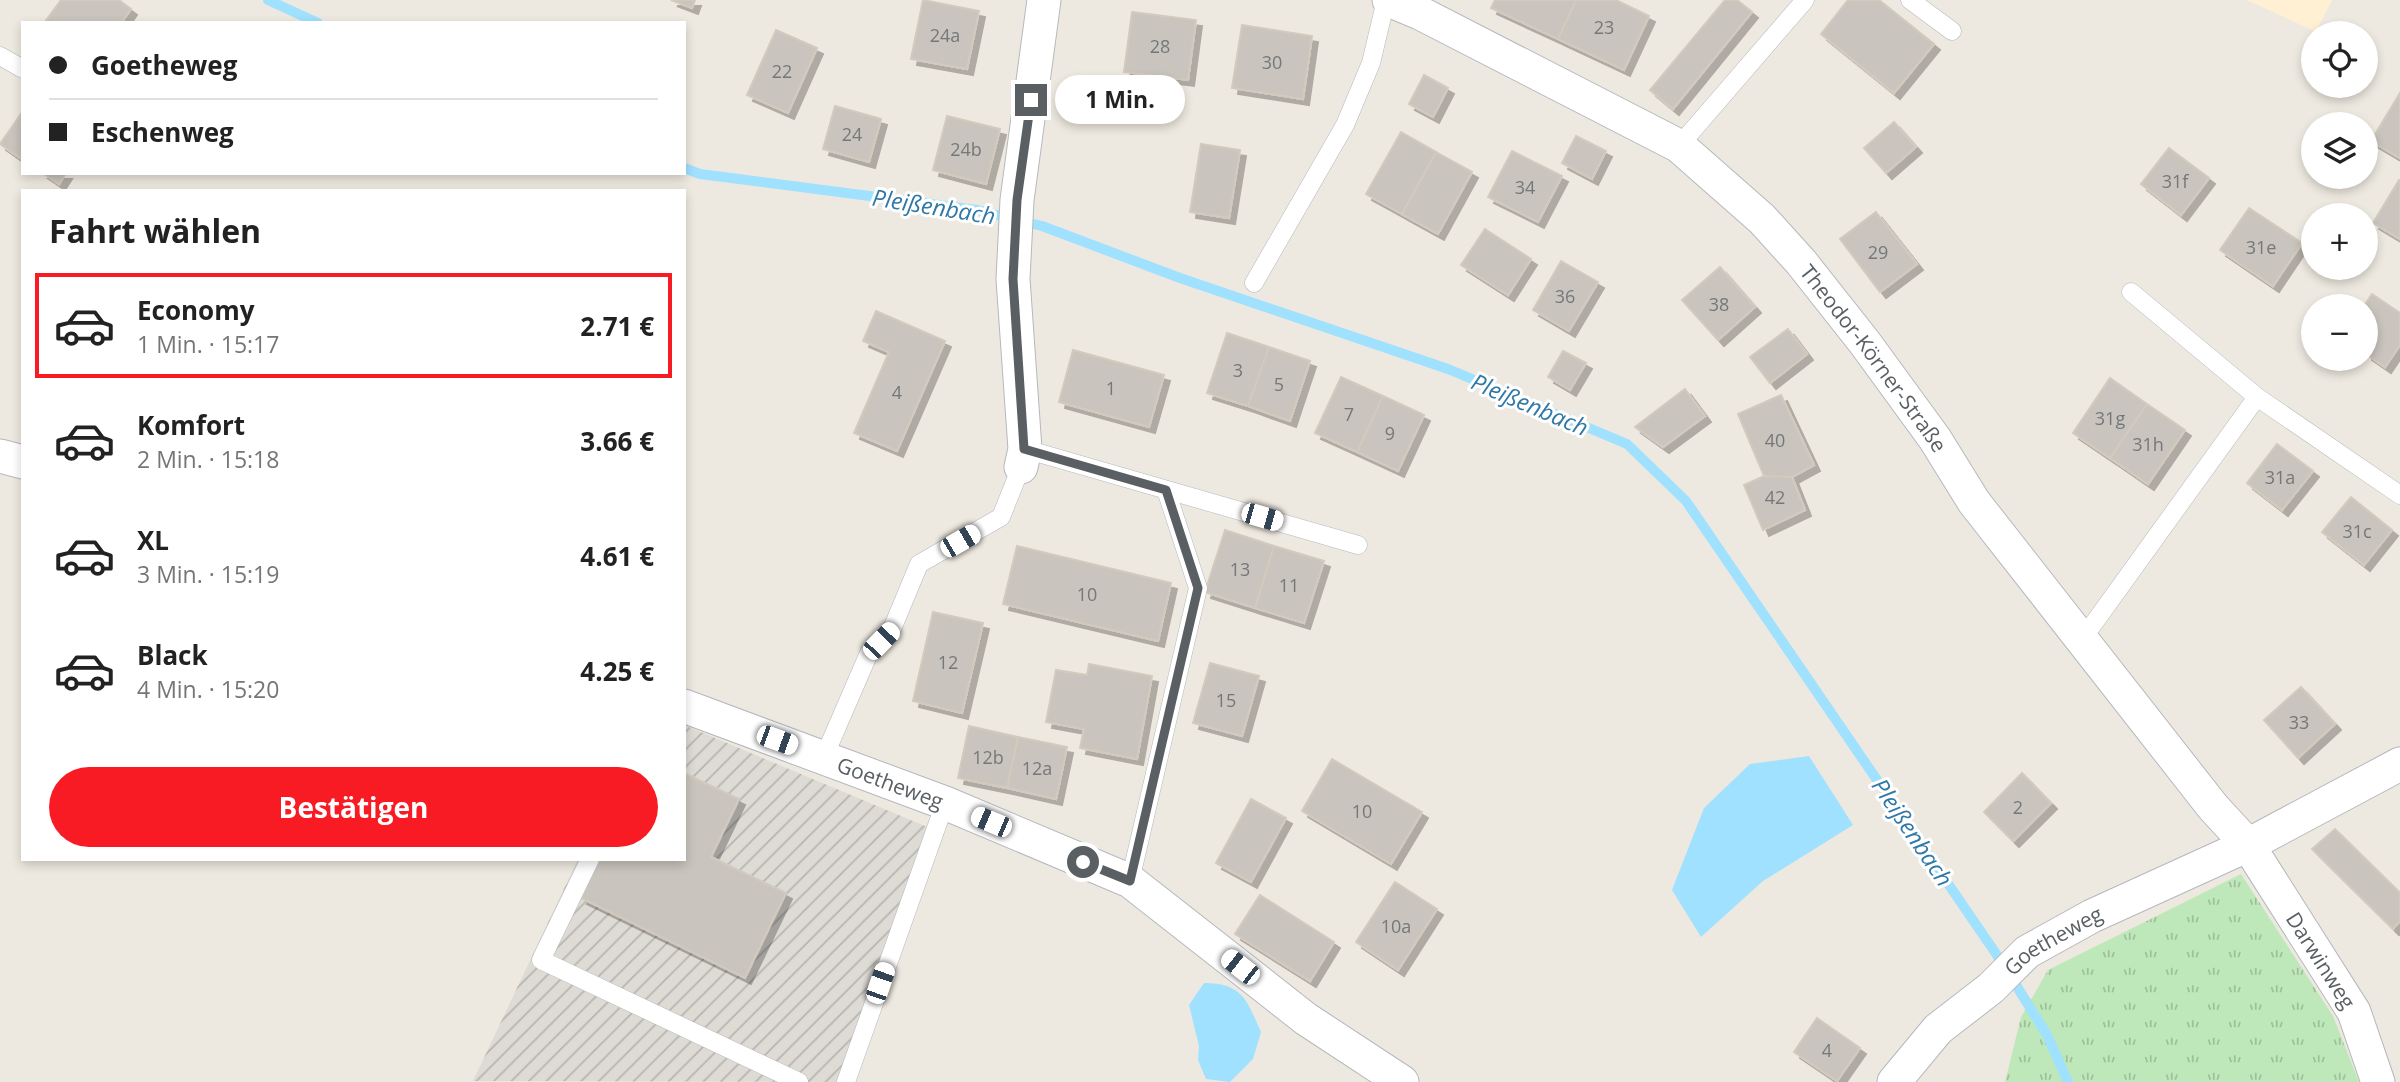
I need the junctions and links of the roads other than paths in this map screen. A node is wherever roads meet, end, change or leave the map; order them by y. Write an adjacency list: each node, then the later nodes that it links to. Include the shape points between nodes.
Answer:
1 (1044, 0): 14 (street, via 1017,200 1013,279)
2 (1387, 0): 5 (street, Theodor-Körner-Straße); 10 (lane, via 1371,63 1345,125)
3 (1805, 0): 9 (lane)
4 (1910, 0): 6 (lane)
5 (1425, 7): 9 (street, Theodor-Körner-Straße)
6 (1952, 31)
7 (0, 56): 8 (lane)
8 (21, 68)
9 (1679, 146): 19 (street, Theodor-Körner-Straße, via 1762,219 1801,262)
10 (1254, 283)
11 (2131, 292): 12 (lane)
12 (2257, 397): 17 (lane); 19 (lane)
13 (0, 456): 15 (street)
14 (1023, 458): 16 (lane); 21 (lane, via 1002,517 919,564 892,629 869,653)
15 (21, 461)
16 (1166, 490): 18 (lane); 26 (lane, via 1198,588)
17 (2400, 495)
18 (1358, 545)
19 (2081, 641): 24 (street, Theodor-Körner-Straße)
20 (686, 707): 21 (street, Goetheweg)
21 (824, 757): 23 (street, Goetheweg)
22 (2400, 764): 24 (street, Goetheweg)
23 (945, 803): 26 (street, Goetheweg); 28 (lane)
24 (2248, 845): 30 (street, Goetheweg, via 2092,916 2027,952 1992,988 1938,1029); 31 (street, Darwinweg, via 2354,1012)
25 (589, 861): 27 (lane, via 541,960)
26 (1130, 881): 29 (street, Goetheweg, via 1306,1018)
27 (799, 1082)
28 (846, 1082)
29 (1402, 1082)
30 (1894, 1082)
31 (2378, 1082)

